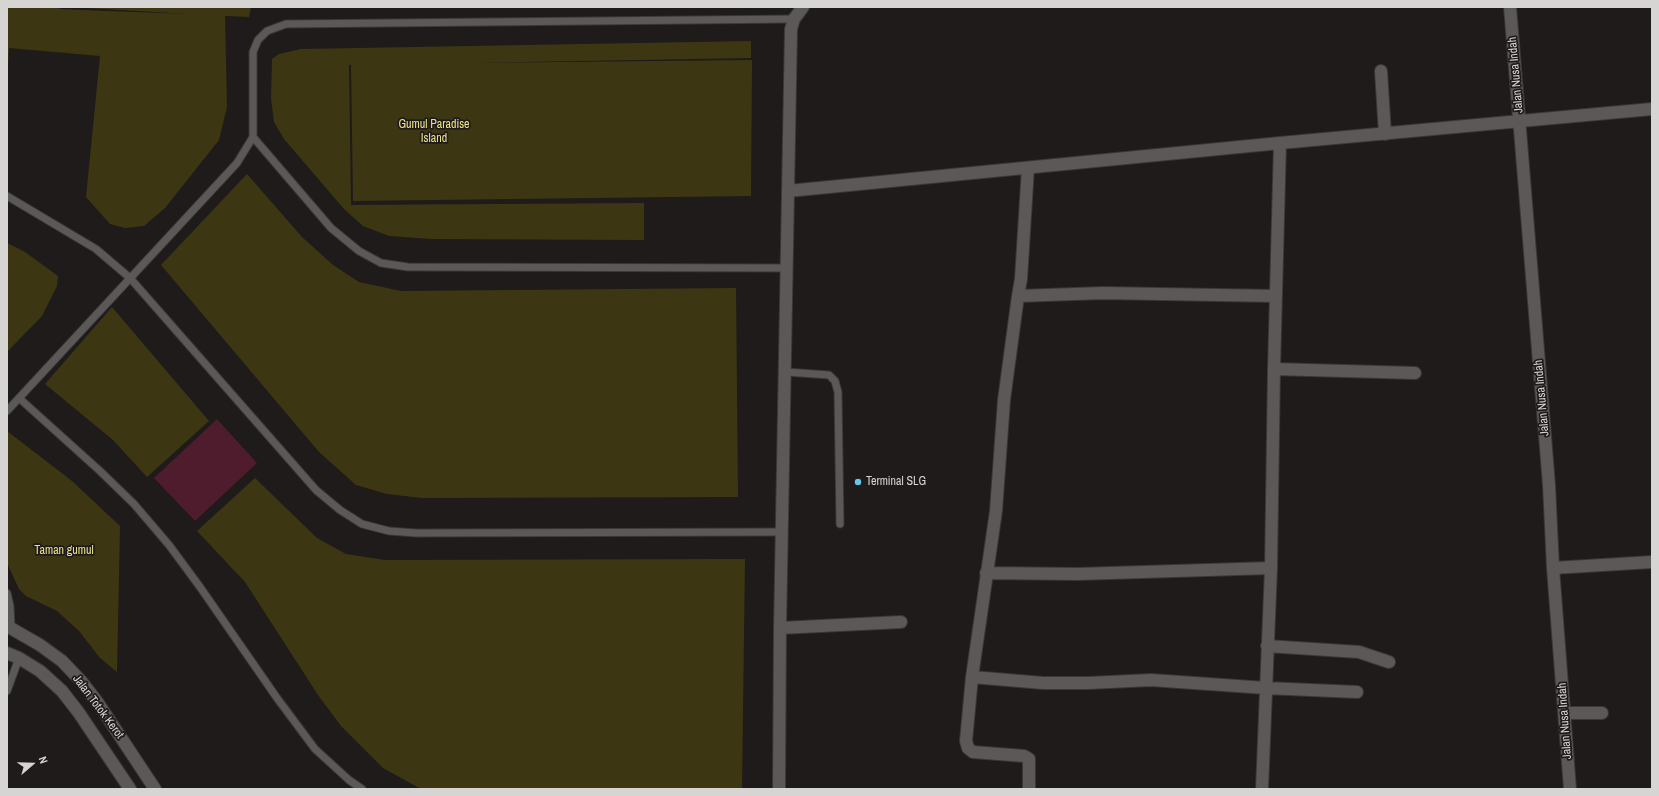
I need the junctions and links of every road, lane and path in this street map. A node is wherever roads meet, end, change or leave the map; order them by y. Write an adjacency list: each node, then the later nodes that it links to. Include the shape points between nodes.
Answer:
1 (803, 7): 3 (street)
2 (1510, 7): 6 (street, Jalan Nusa Indah)
3 (794, 19): 8 (lane, via 286,24 267,30 258,40 253,52); 11 (street, via 791,29)
4 (1381, 71): 7 (street)
5 (1652, 109): 6 (street)
6 (1520, 121): 7 (street); 26 (street, Jalan Nusa Indah, via 1549,485)
7 (1385, 134): 9 (street)
8 (253, 137): 13 (lane, via 331,228 359,251 381,263 408,267); 14 (lane, via 237,163)
9 (1280, 143): 10 (street); 16 (street)
10 (1028, 168): 11 (street); 15 (street)
11 (788, 191): 13 (street)
12 (7, 196): 14 (lane, via 96,249)
13 (787, 268): 18 (street)
14 (130, 278): 20 (lane); 23 (lane, via 316,490 362,524 389,531 416,533)
15 (1018, 296): 16 (street, via 1103,293); 27 (street, via 1004,400 996,511)
16 (1276, 296): 17 (street)
17 (1274, 370): 19 (street); 25 (street)
18 (786, 372): 22 (lane, via 829,375 838,392); 23 (street)
19 (1415, 373)
20 (20, 398): 21 (lane); 44 (lane, via 134,504 183,563 315,749)
21 (7, 411)
22 (840, 524)
23 (782, 532): 31 (street)
24 (1652, 562): 26 (street)
25 (1270, 568): 27 (street, via 1078,574); 32 (street)
26 (1553, 568): 40 (street, Jalan Nusa Indah)
27 (986, 573): 36 (street)
28 (7, 593): 30 (lane, via 10,606)
29 (901, 622): 31 (street)
30 (9, 627): 43 (street, Jalan Totok Kerot, via 62,661 81,681)
31 (780, 628): 45 (street)
32 (1267, 646): 35 (street, via 1360,652); 37 (street)
33 (7, 653): 34 (street, Jalan Totok Kerot)
34 (19, 658): 38 (lane); 42 (street, Jalan Totok Kerot, via 40,671 62,691)
35 (1389, 662)
36 (972, 677): 37 (street, via 1043,683 1151,680); 46 (street, via 966,741 968,748 973,752 1024,756 1029,759)
37 (1266, 688): 39 (street); 47 (street)
38 (7, 691)
39 (1357, 692)
40 (1565, 713): 41 (street); 48 (street, Jalan Nusa Indah)
41 (1602, 713)
42 (130, 789)
43 (155, 789)
44 (362, 789)
45 (779, 789)
46 (1029, 789)
47 (1262, 789)
48 (1570, 789)

